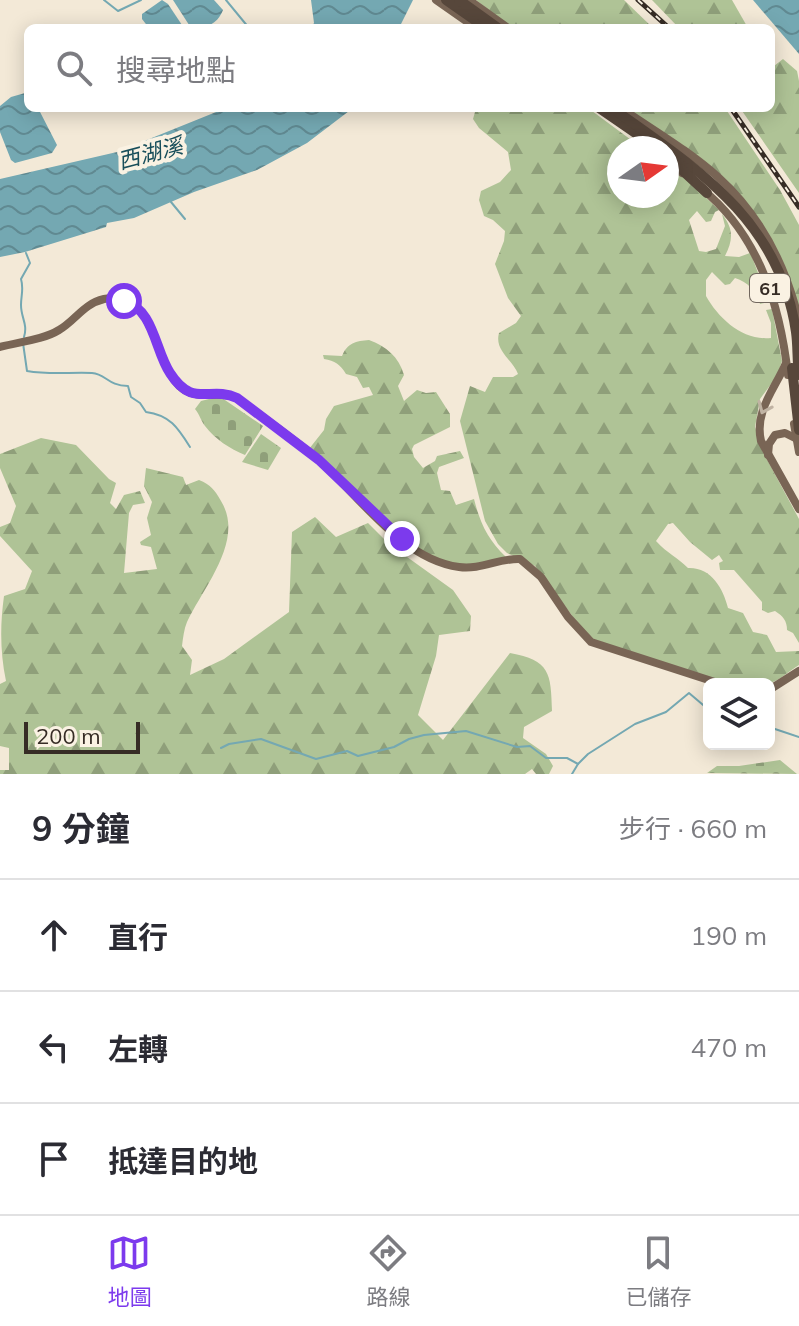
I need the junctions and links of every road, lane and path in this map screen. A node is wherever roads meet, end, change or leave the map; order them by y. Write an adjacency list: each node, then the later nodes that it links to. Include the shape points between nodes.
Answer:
1 (436, 0): 5 (main road)
2 (446, 0): 6 (highway)
3 (459, 0): 7 (highway)
4 (469, 0): 8 (main road)
5 (470, 24)
6 (480, 24)
7 (492, 24)
8 (502, 24)
9 (598, 112): 13 (main road)
10 (605, 112): 14 (highway)
11 (617, 112): 15 (highway, 61)
12 (627, 112): 21 (main road, 61, via 716,175)
13 (636, 136)
14 (638, 136)
15 (645, 136)
16 (679, 162): 21 (highway)
17 (679, 163): 25 (highway, 61, via 730,199 767,250 792,315)
18 (679, 163): 26 (highway, 61, via 727,204 768,265 789,332)
19 (679, 166): 20 (highway)
20 (707, 193): 24 (main road, 61, via 759,261 782,326)
21 (745, 205): 22 (main road, 61, via 778,259)
22 (799, 321)
23 (0, 347): 31 (main road, via 59,330 93,303 132,303 145,317 162,359 183,389 237,398 319,460 415,550 460,567 520,559 541,577 591,642)
24 (787, 362): 26 (main road, 61); 28 (main road, one-way to 28, via 759,415 758,430)
25 (799, 375)
26 (798, 435): 27 (main road, 61); 28 (main road, via 775,435)
27 (799, 452)
28 (768, 455): 29 (main road)
29 (799, 509)
30 (799, 671): 32 (main road)
31 (703, 678)
32 (775, 686)

